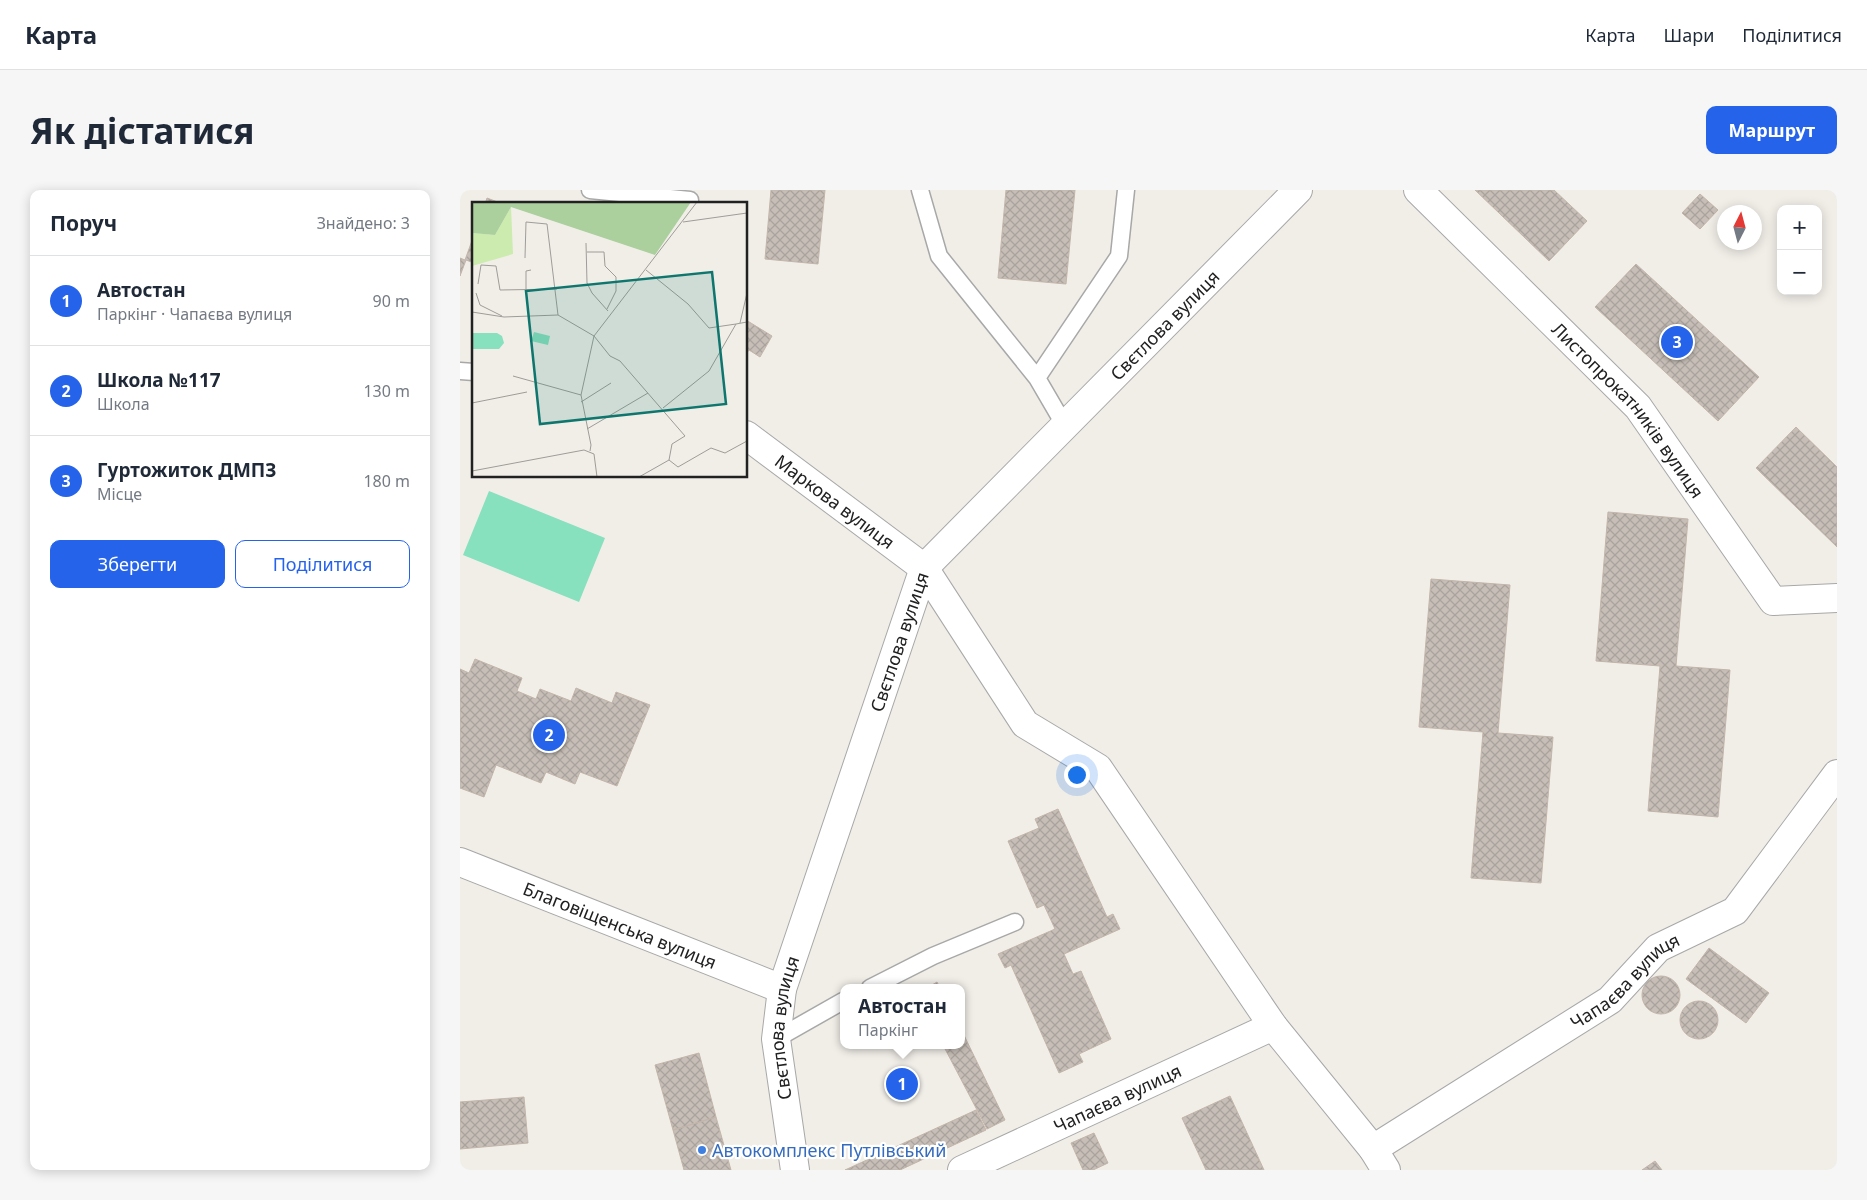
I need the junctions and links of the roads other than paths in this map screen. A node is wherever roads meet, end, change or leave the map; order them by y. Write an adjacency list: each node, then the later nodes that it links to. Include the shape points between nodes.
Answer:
1 (590, 190): 6 (lane)
2 (920, 190): 7 (lane, via 939,256)
3 (1126, 190): 7 (lane, via 1119,256)
4 (1298, 190): 8 (street, Свєтлова вулиця)
5 (1418, 190): 11 (street, Листопрокатників вулиця, via 1638,407 1773,601)
6 (690, 198)
7 (1037, 378): 8 (lane)
8 (1064, 426): 10 (street, Свєтлова вулиця)
9 (748, 436): 10 (street, Маркова вулиця)
10 (924, 568): 16 (street, Свєтлова вулиця); 18 (street, via 1025,724 1098,768)
11 (1837, 598)
12 (1837, 774): 20 (street, Чапаєва вулиця, via 1735,911 1658,948 1610,1000)
13 (460, 862): 16 (street, Благовіщенська вулиця)
14 (1014, 922): 15 (lane, via 933,956)
15 (878, 984)
16 (782, 989): 19 (street, Свєтлова вулиця)
17 (840, 1003): 19 (lane)
18 (1273, 1026): 20 (street); 22 (street, Чапаєва вулиця)
19 (776, 1039): 21 (street, Свєтлова вулиця)
20 (1380, 1159)
21 (795, 1170)
22 (962, 1170)

